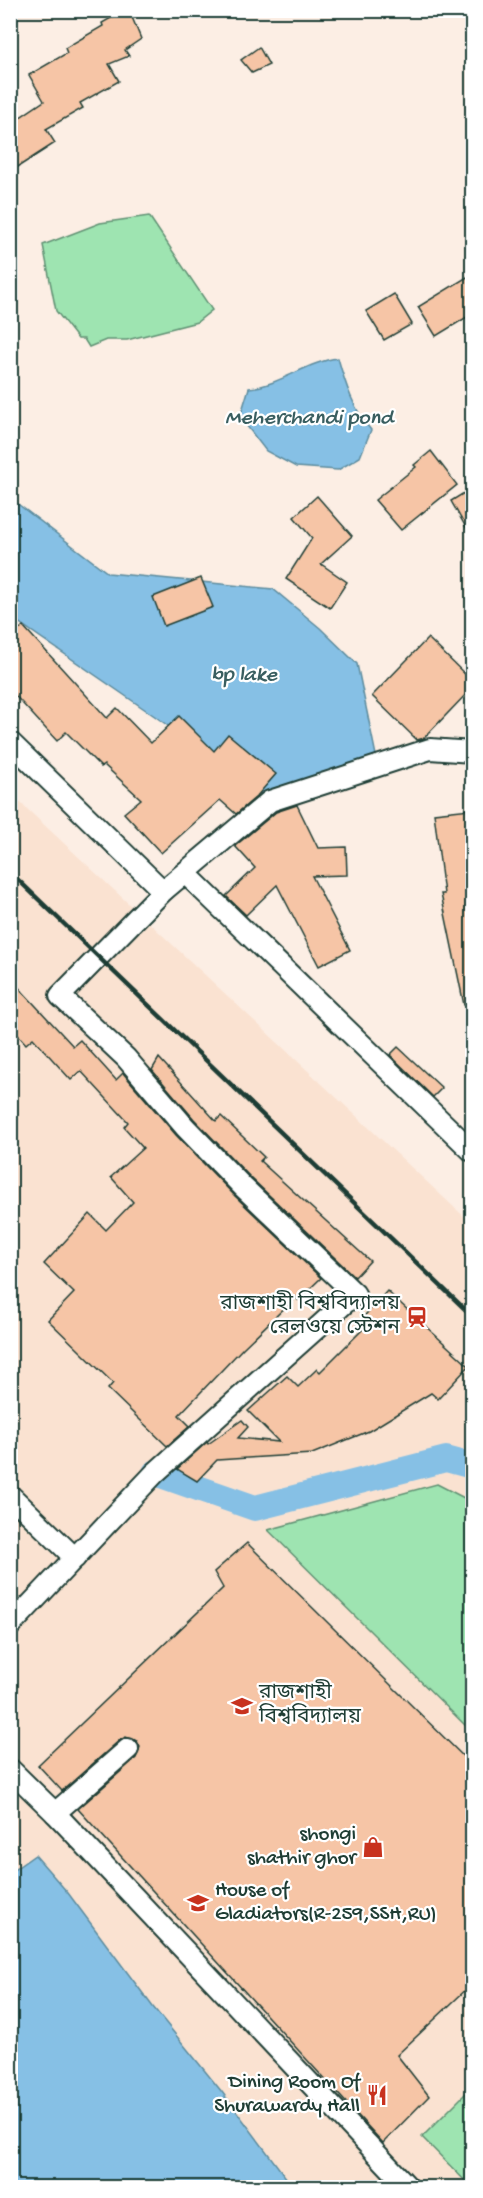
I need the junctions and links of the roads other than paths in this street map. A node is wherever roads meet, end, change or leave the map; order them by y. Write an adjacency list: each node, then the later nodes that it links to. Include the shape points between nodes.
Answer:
1 (10, 742): 4 (street)
2 (472, 752): 3 (street, via 430,749 270,801)
3 (185, 873): 4 (street); 5 (street)
4 (164, 891): 7 (street, via 60,996 126,1058 243,1186 355,1294 155,1473)
5 (472, 1151)
6 (10, 1494): 7 (street)
7 (75, 1558): 8 (street)
8 (10, 1626)
9 (128, 1749): 11 (street)
10 (10, 1769): 11 (street)
11 (55, 1814): 12 (street)
12 (408, 2187)

